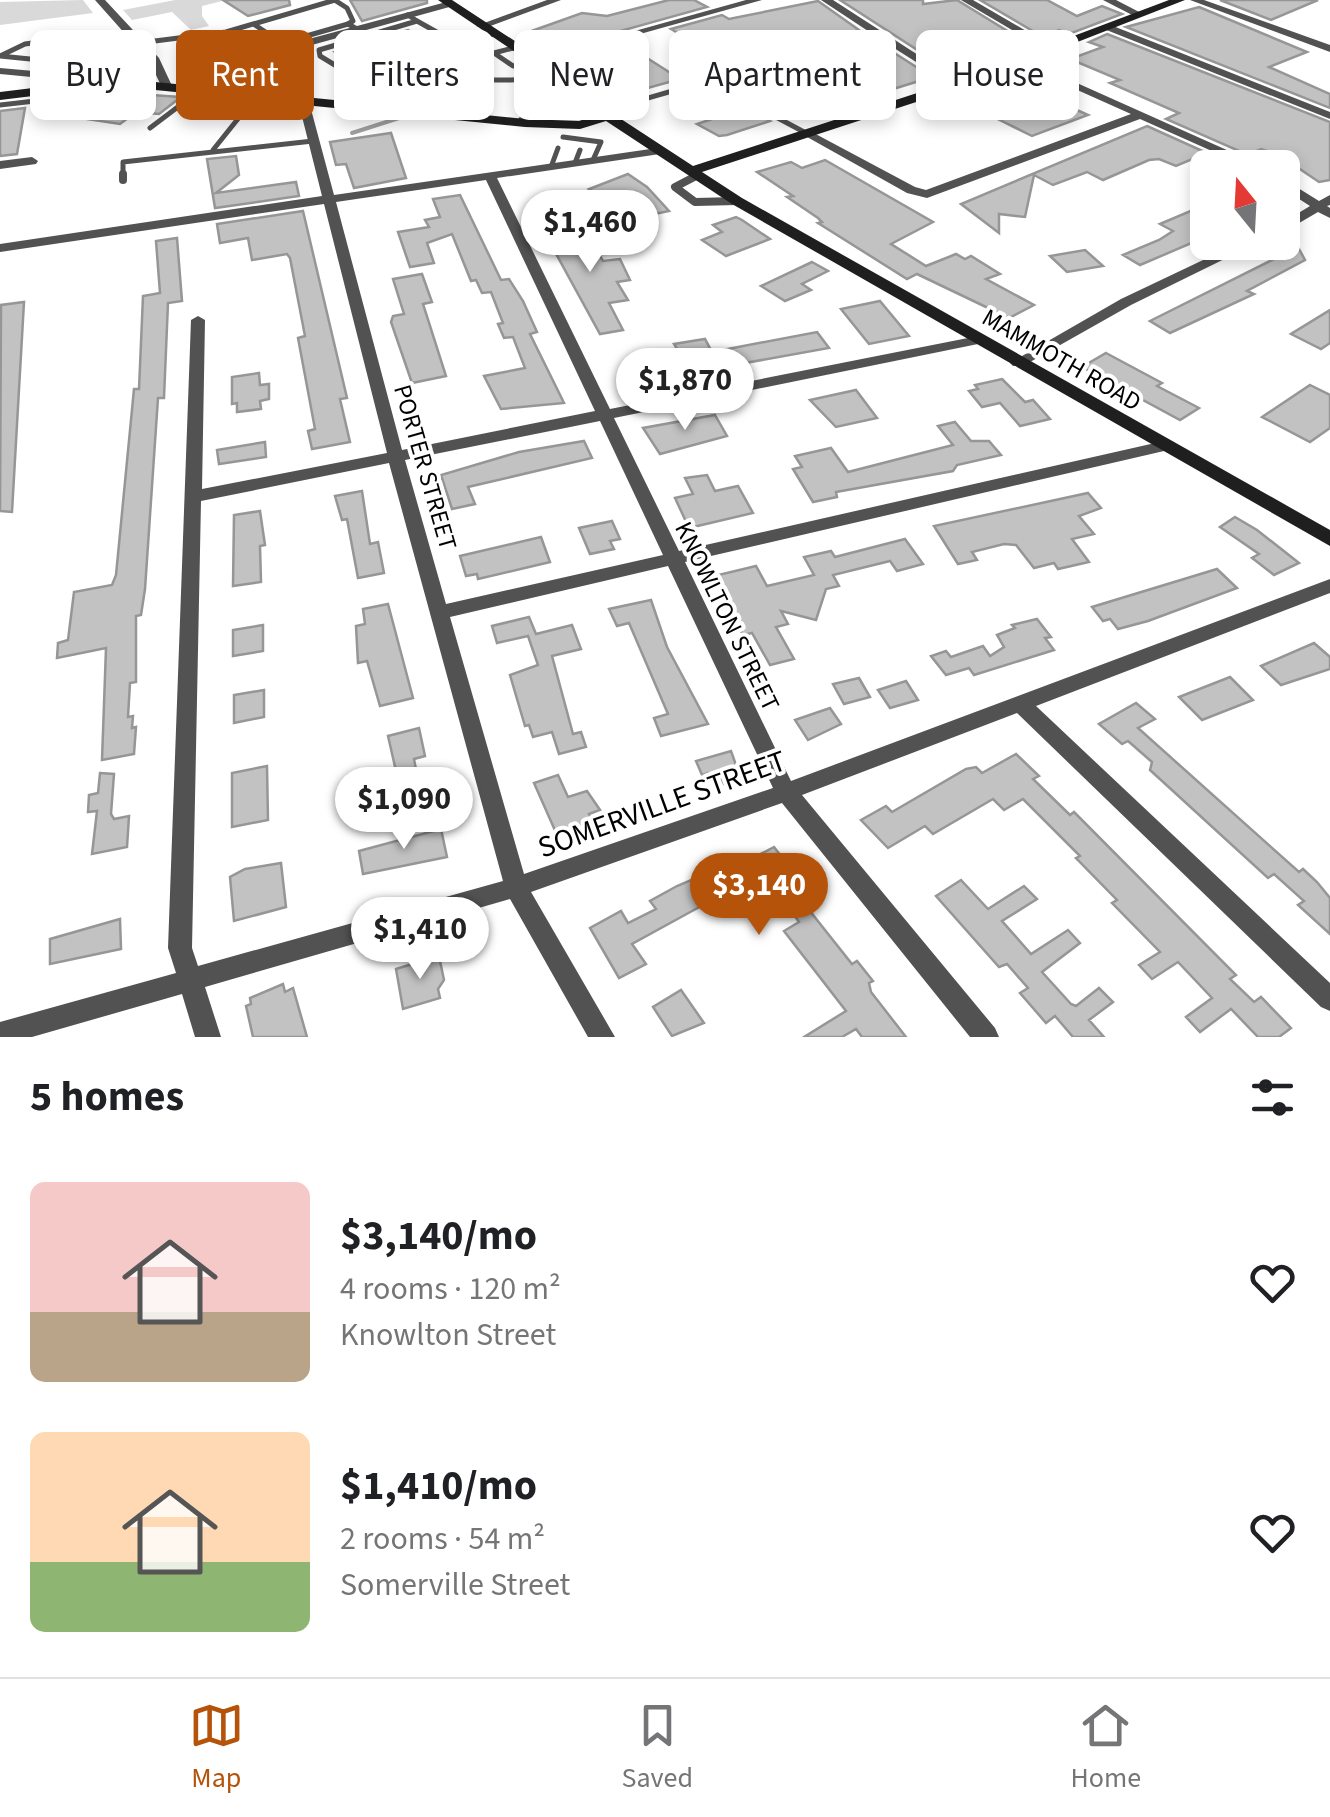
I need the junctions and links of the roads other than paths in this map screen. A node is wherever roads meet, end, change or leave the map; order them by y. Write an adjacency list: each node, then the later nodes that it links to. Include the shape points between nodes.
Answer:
1 (100, 0): 16 (street)
2 (336, 0): 13 (lane); 14 (lane, via 347,8)
3 (556, 0): 20 (street)
4 (757, 0): 21 (street)
5 (826, 0): 22 (street)
6 (966, 0): 23 (street)
7 (1108, 0): 11 (street)
8 (1179, 0): 11 (main road)
9 (1195, 0): 30 (street)
10 (447, 2): 12 (street); 20 (main road, MAMMOTH ROAD)
11 (1140, 15): 15 (main road)
12 (413, 18): 14 (street); 18 (lane); 19 (lane)
13 (255, 25): 17 (lane); 27 (lane)
14 (352, 27): 25 (street)
15 (1108, 27): 26 (main road); 48 (street)
16 (127, 30)
17 (264, 30)
18 (378, 30)
19 (434, 30)
20 (487, 30)
21 (644, 30)
22 (873, 30)
23 (1019, 30)
24 (494, 35): 29 (main road, MAMMOTH ROAD)
25 (314, 38)
26 (1079, 38)
27 (156, 40)
28 (334, 45): 32 (lane, via 320,56)
29 (513, 48): 33 (lane, via 494,53)
30 (1330, 48)
31 (0, 56): 31 (lane, via 25,44 84,40 60,62)
32 (334, 65)
33 (514, 66)
34 (156, 68): 39 (street)
35 (0, 71): 36 (street)
36 (30, 74)
37 (1079, 86): 47 (street)
38 (156, 87): 39 (main road)
39 (168, 88): 40 (main road)
40 (176, 89)
41 (0, 96): 42 (main road)
42 (30, 96)
43 (30, 97): 45 (lane)
44 (916, 98): 59 (main road)
45 (0, 105)
46 (176, 109): 58 (lane)
47 (1142, 114): 59 (street, via 927,194); 65 (street)
48 (1330, 116)
49 (236, 120): 63 (lane)
50 (307, 120): 60 (street, PORTER STREET)
51 (494, 120): 56 (main road)
52 (589, 120): 57 (main road)
53 (622, 120): 64 (main road, MAMMOTH ROAD)
54 (624, 120): 70 (main road, MAMMOTH ROAD)
55 (781, 120): 59 (lane)
56 (518, 122): 57 (main road)
57 (552, 124): 61 (lane)
58 (150, 128)
59 (806, 133): 70 (main road)
60 (312, 141): 63 (lane); 74 (street, PORTER STREET)
61 (561, 142): 62 (lane); 69 (lane)
62 (580, 148): 66 (street); 66 (lane, via 601,142); 69 (street)
63 (213, 150): 72 (lane, via 123,162)
64 (660, 150): 66 (street); 70 (main road, MAMMOTH ROAD)
65 (1221, 150)
66 (593, 160)
67 (32, 161): 68 (street)
68 (0, 165)
69 (552, 166): 71 (street)
70 (699, 171): 75 (main road, MAMMOTH ROAD); 75 (lane, via 675,187 695,202); 77 (main road, MAMMOTH ROAD)
71 (490, 176): 74 (street); 84 (street, KNOWLTON STREET)
72 (123, 180)
73 (1300, 192): 76 (street)
74 (328, 200): 79 (street); 86 (street, PORTER STREET)
75 (737, 200): 77 (main road, MAMMOTH ROAD)
76 (1326, 206): 78 (street)
77 (771, 218): 82 (main road, MAMMOTH ROAD)
78 (1300, 219)
79 (0, 248)
80 (1215, 260): 83 (street)
81 (198, 320): 87 (street)
82 (978, 340): 83 (main road, MAMMOTH ROAD); 84 (street)
83 (1018, 363): 85 (main road, MAMMOTH ROAD)
84 (603, 414): 86 (street); 89 (street, KNOWLTON STREET)
85 (1164, 446): 88 (main road, MAMMOTH ROAD); 89 (street)
86 (396, 457): 87 (street); 91 (street, PORTER STREET)
87 (192, 497): 95 (street, via 180,948)
88 (1330, 540)
89 (672, 558): 91 (street); 93 (street, KNOWLTON STREET)
90 (1330, 586): 92 (street, SOMERVILLE STREET)
91 (440, 612): 94 (street, PORTER STREET)
92 (1022, 704): 93 (street, SOMERVILLE STREET); 96 (street)
93 (786, 792): 94 (street, SOMERVILLE STREET); 100 (street, KNOWLTON STREET)
94 (516, 888): 95 (street, SOMERVILLE STREET); 99 (street, PORTER STREET)
95 (187, 979): 97 (street, SOMERVILLE STREET); 98 (street)
96 (1330, 999)
97 (0, 1034)
98 (208, 1037)
99 (602, 1037)
100 (986, 1037)

